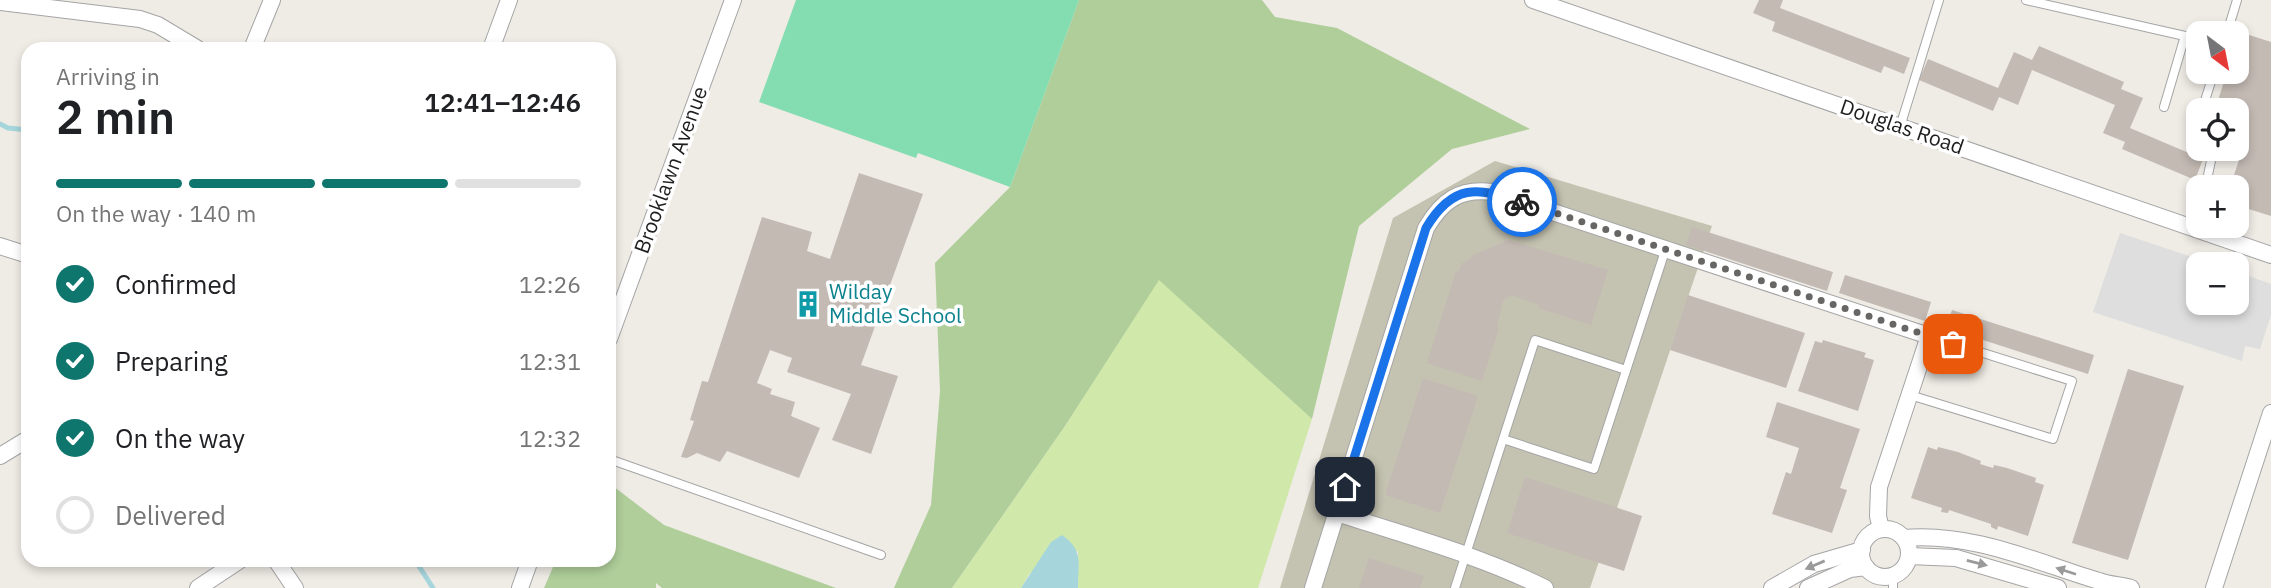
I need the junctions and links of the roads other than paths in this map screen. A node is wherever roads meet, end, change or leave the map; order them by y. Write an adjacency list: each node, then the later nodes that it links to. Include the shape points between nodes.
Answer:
1 (272, 0): 12 (street)
2 (509, 0): 13 (street)
3 (733, 0): 22 (street, Brooklawn Avenue)
4 (1533, 0): 15 (street, Douglas Road)
5 (1939, 0): 15 (lane)
6 (2026, 0): 14 (lane, via 2185,36)
7 (2237, 0): 10 (lane)
8 (0, 2): 9 (street)
9 (100, 7): 11 (street, via 158,25)
10 (2231, 21)
11 (186, 42)
12 (255, 42)
13 (494, 42)
14 (2164, 107)
15 (1900, 127): 21 (street, Douglas Road)
16 (2211, 161): 17 (lane)
17 (2208, 175)
18 (0, 246): 20 (street)
19 (1666, 248): 23 (street); 24 (lane); 32 (street, via 1492,192 1473,190 1436,211 1426,228)
20 (21, 253)
21 (2271, 255)
22 (616, 320)
23 (1929, 337): 25 (street); 25 (lane, via 2072,381 2053,439)
24 (1626, 370): 28 (lane, via 1535,340); 28 (lane, via 1594,469)
25 (1910, 395): 33 (street, via 1880,487)
26 (2271, 413): 27 (street)
27 (2268, 433): 55 (street)
28 (1503, 439): 37 (lane)
29 (21, 443): 30 (street)
30 (0, 456)
31 (616, 461): 36 (lane)
32 (1337, 513): 37 (street); 48 (street)
33 (1881, 529): 34 (street); 35 (street, via 1868,536)
34 (1904, 538): 38 (street); 44 (street, one-way to 34, via 1989,546)
35 (1862, 550): 42 (street); 51 (street, one-way to 51, via 1814,565)
36 (881, 555)
37 (1465, 555): 49 (lane); 50 (street)
38 (1909, 556): 43 (street); 53 (street, one-way to 53, via 1956,558)
39 (230, 567): 45 (street)
40 (281, 567): 46 (street)
41 (528, 567): 47 (street)
42 (1866, 567): 43 (street); 52 (street, via 1850,569)
43 (1893, 582)
44 (2103, 585): 54 (street)
45 (198, 588)
46 (296, 588)
47 (520, 588)
48 (1313, 588)
49 (1455, 588)
50 (1545, 588)
51 (1772, 588)
52 (1808, 588)
53 (2058, 588)
54 (2131, 588)
55 (2214, 588)

